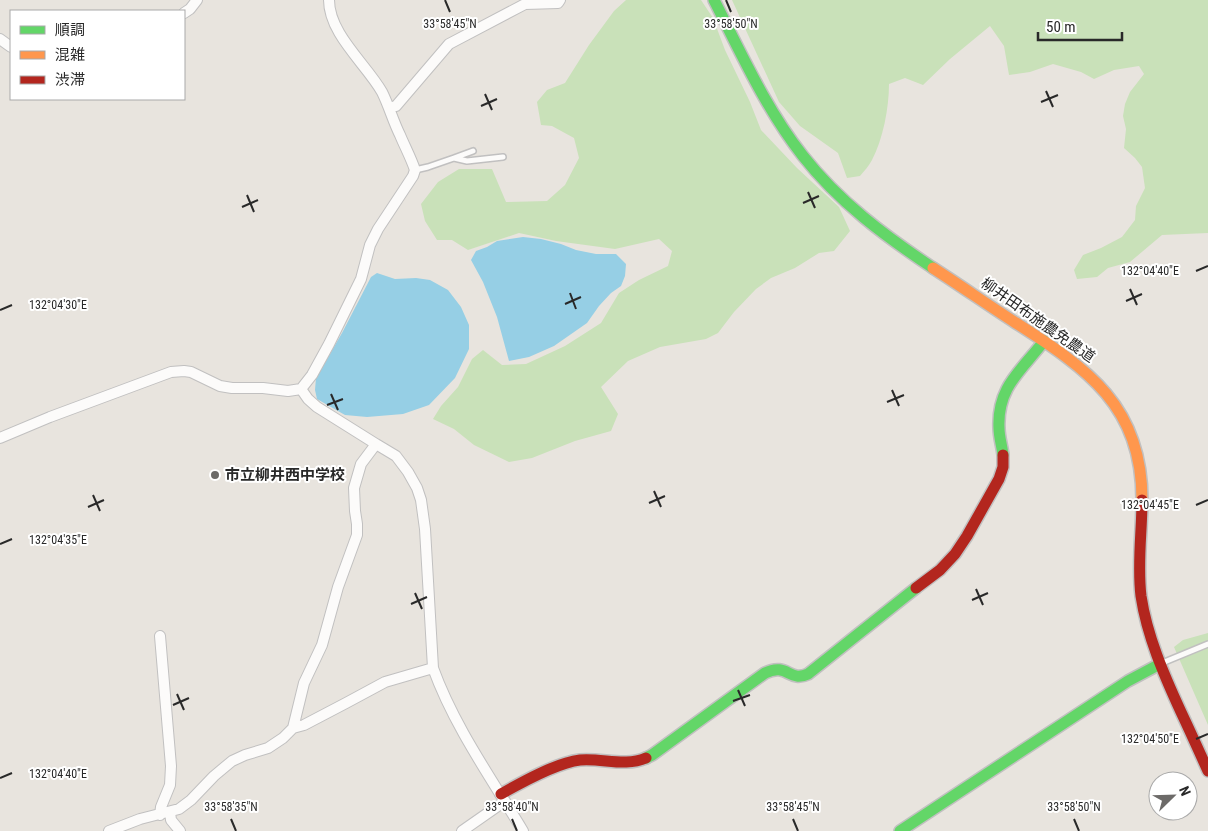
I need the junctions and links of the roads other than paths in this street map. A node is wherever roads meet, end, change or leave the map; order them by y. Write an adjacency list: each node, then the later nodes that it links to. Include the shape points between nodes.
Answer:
1 (197, 0): 6 (street)
2 (329, 0): 7 (street, via 332,19 343,39 372,76)
3 (560, 0): 5 (street, via 558,3)
4 (714, 0): 12 (street, 柳井田布施農免農道, via 783,128 840,196 878,229)
5 (517, 3): 7 (street, via 450,44 396,106)
6 (185, 13)
7 (389, 108): 11 (street)
8 (473, 151): 10 (lane)
9 (504, 157): 10 (lane, via 467,161)
10 (454, 158): 11 (lane)
11 (415, 170): 13 (street, via 378,229 361,279 330,344)
12 (1044, 341): 18 (street, 柳井田布施農免農道, via 1089,374 1119,410 1129,430 1141,478 1141,594 1147,626); 22 (street, via 1023,364 1002,398 999,429 1003,466 999,480 977,521 939,571 803,677 777,669 766,673 640,761 582,760 566,763 517,785)
13 (301, 389): 14 (street, via 232,388 184,370 171,372); 15 (street, via 317,407)
14 (0, 438)
15 (376, 444): 19 (street, via 396,456 408,472 421,500); 20 (street, via 361,464 354,488 357,535 322,645 304,683)
16 (160, 636): 23 (street, via 171,766 170,785 161,807)
17 (1208, 644): 18 (lane)
18 (1160, 664): 21 (street, 柳井田布施農免農道); 28 (street, via 1128,681)
19 (433, 668): 20 (street, via 385,682); 22 (street, via 452,711)
20 (293, 728): 23 (street, via 268,748 232,761 191,800)
21 (1208, 771)
22 (503, 798): 26 (street); 27 (street)
23 (165, 813): 24 (street); 25 (street)
24 (109, 831)
25 (180, 831)
26 (462, 831)
27 (523, 831)
28 (900, 831)

